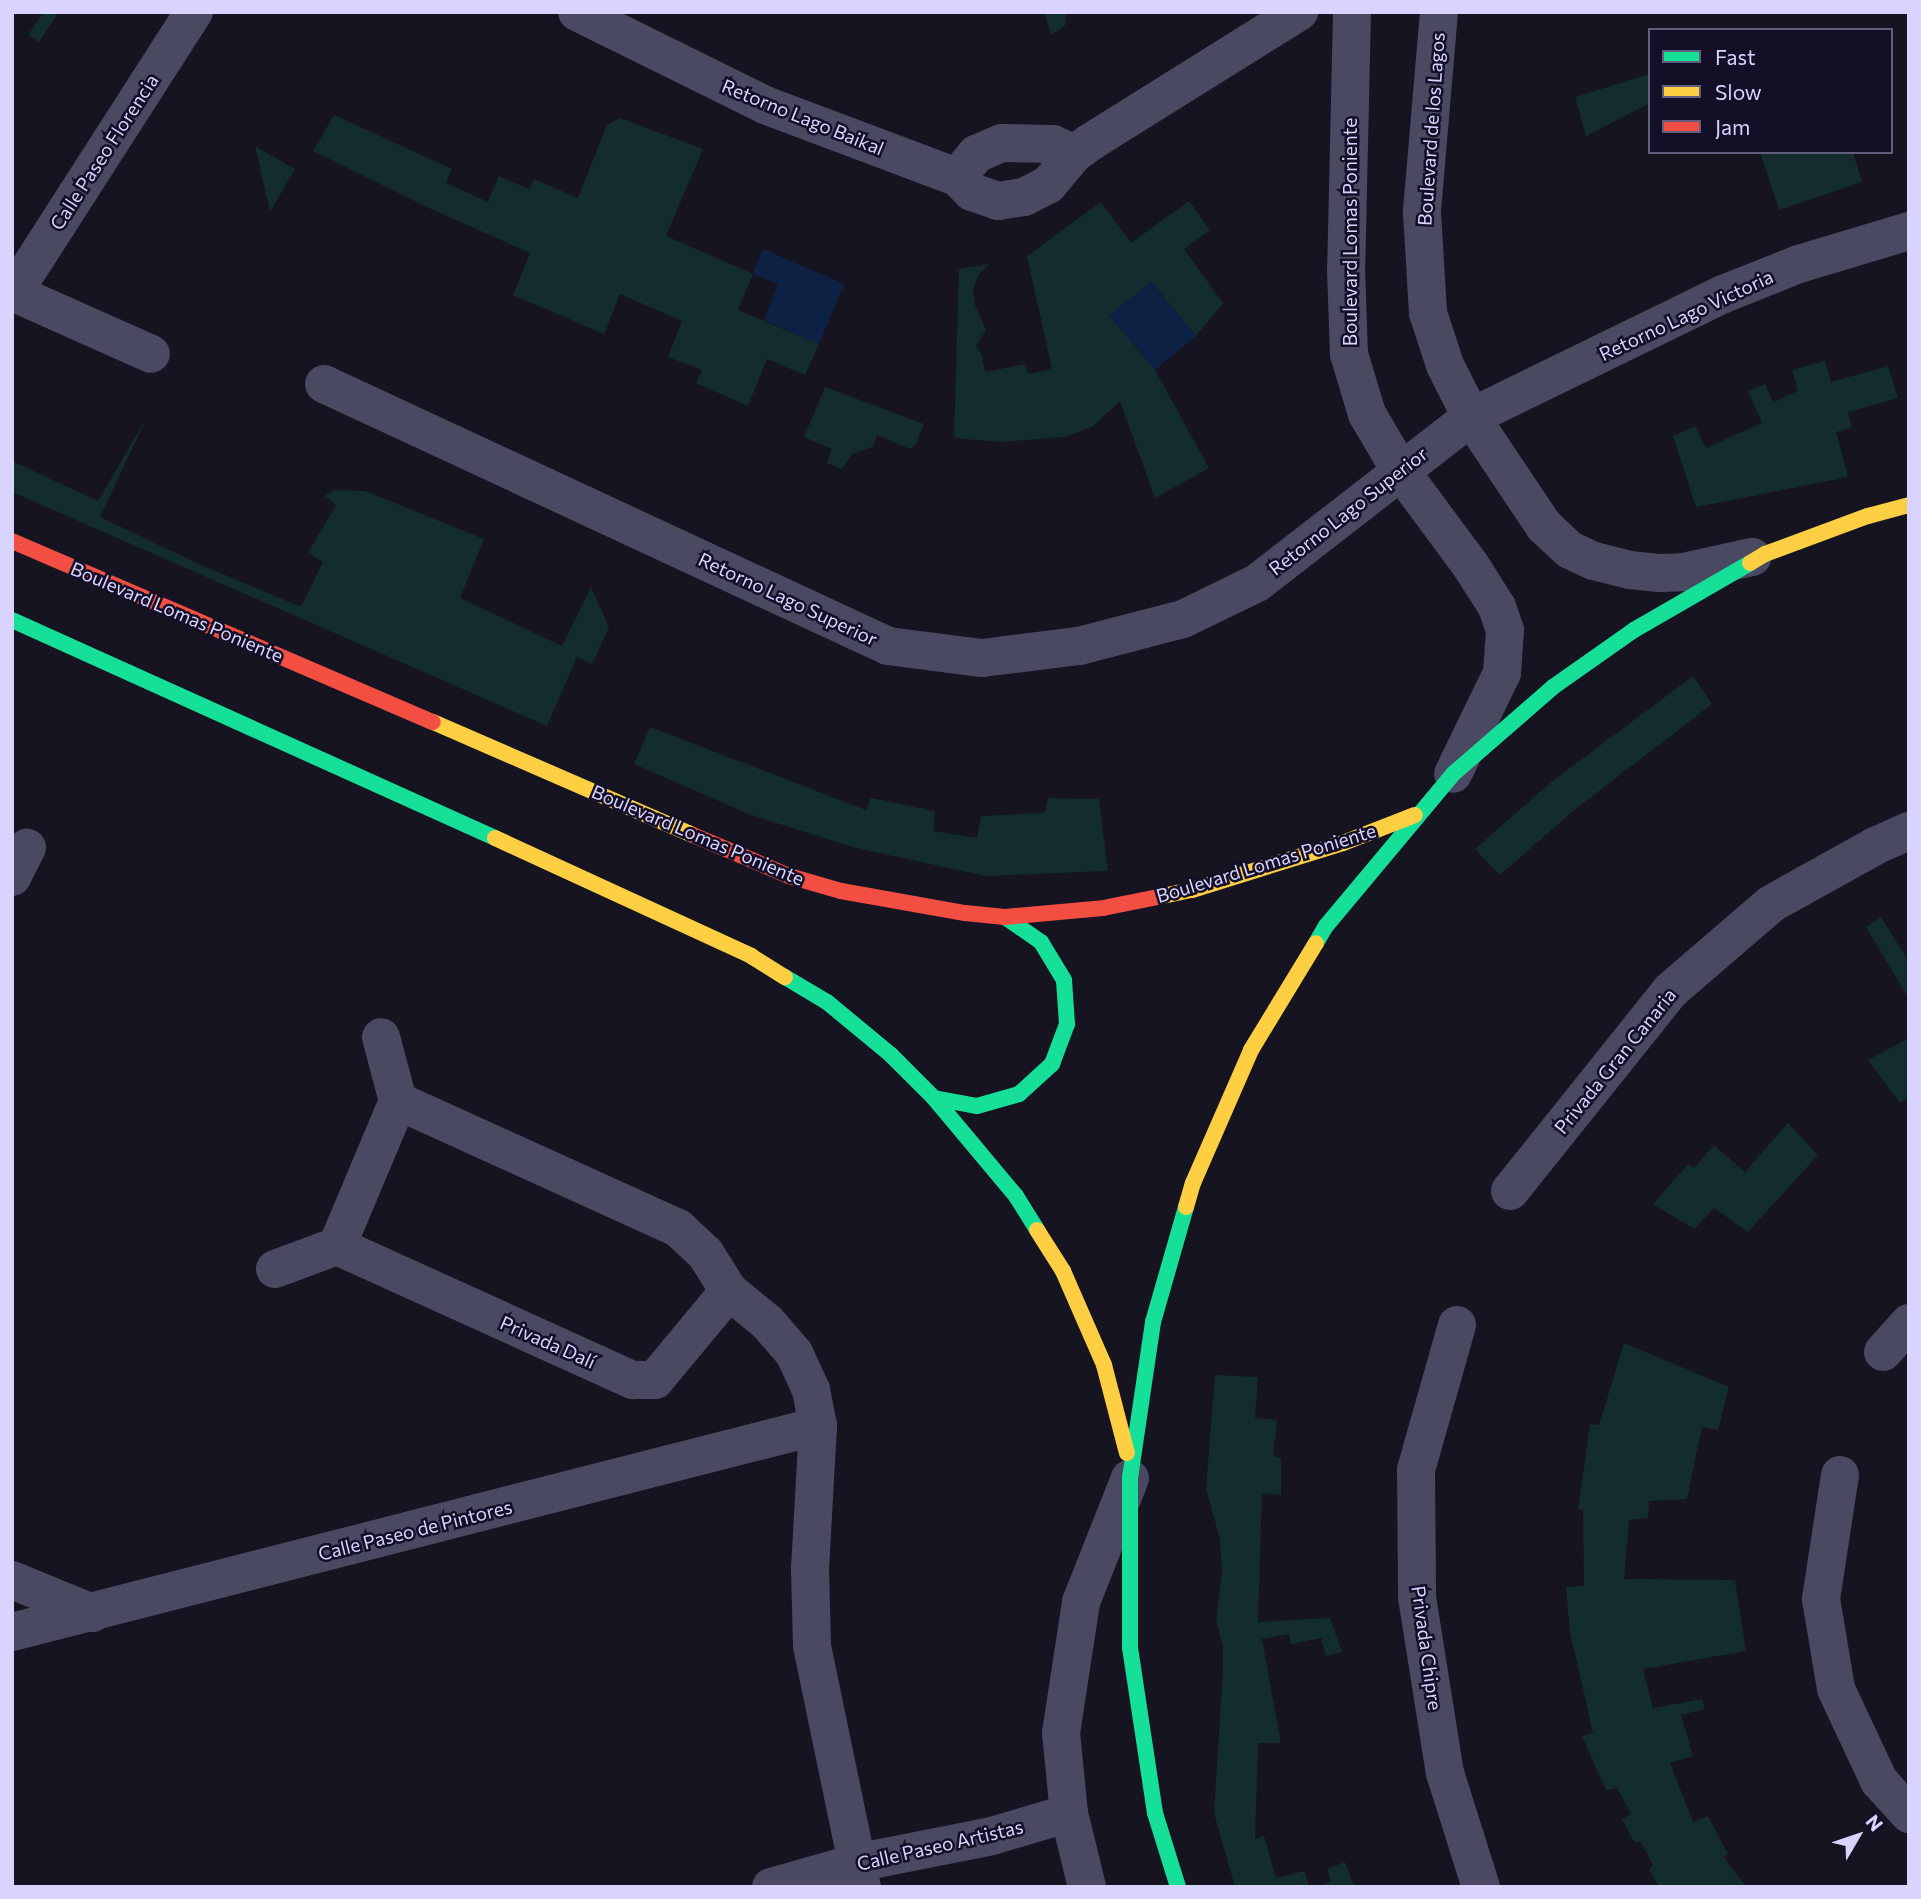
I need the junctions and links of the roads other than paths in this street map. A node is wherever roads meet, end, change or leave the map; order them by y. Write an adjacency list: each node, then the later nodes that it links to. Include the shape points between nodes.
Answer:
1 (194, 12): 9 (street, Calle Paseo Florencia)
2 (577, 12): 7 (street, Retorno Lago Baikal, via 765,105)
3 (1298, 12): 6 (street)
4 (1352, 12): 13 (street, Boulevard Lomas Poniente, via 1346,269 1349,354 1367,414)
5 (1439, 12): 12 (street, Boulevard de los Lagos, via 1422,212 1428,313 1445,365)
6 (1074, 154): 7 (street, via 1053,144 1002,143 976,154); 7 (street, Retorno Lago Baikal, via 1048,185 1024,197 998,201 972,192)
7 (957, 177)
8 (1909, 231): 12 (street, Retorno Lago Victoria, via 1799,264 1721,295)
9 (13, 292): 10 (street)
10 (151, 354)
11 (324, 384): 13 (street, Retorno Lago Superior, via 888,646 982,658 1079,646 1183,619 1256,583)
12 (1471, 416): 13 (street, Retorno Lago Superior); 16 (street, Boulevard de los Lagos, via 1544,526 1570,550 1630,570 1683,572)
13 (1401, 470): 18 (street, Boulevard Lomas Poniente, via 1471,566 1497,607 1505,630 1502,673)
14 (1909, 505): 16 (street)
15 (12, 541): 21 (street, Boulevard Lomas Poniente, via 789,876 841,891)
16 (1765, 554): 18 (street, via 1604,651 1553,687)
17 (12, 620): 23 (street, via 751,956 827,1002)
18 (1453, 774): 19 (street)
19 (1417, 814): 21 (street, Boulevard Lomas Poniente, via 1192,890 1102,908); 33 (street, via 1326,926 1251,1050 1193,1183 1153,1322)
20 (1909, 831): 25 (street, Privada Gran Canaria, via 1771,904 1670,991)
21 (1005, 917): 23 (street, via 1041,942 1064,980 1067,1024 1056,1054 1052,1064 1019,1094 977,1106)
22 (381, 1037): 24 (street)
23 (934, 1098): 33 (street, via 1016,1196 1063,1271 1104,1365)
24 (398, 1101): 26 (street); 28 (street, via 678,1228 705,1253)
25 (1510, 1191)
26 (337, 1246): 27 (street); 28 (street, Privada Dalí, via 633,1380 655,1380)
27 (275, 1269)
28 (729, 1291): 32 (street, via 767,1322 794,1353 811,1390)
29 (1909, 1323): 31 (street)
30 (1457, 1325): 44 (street, Privada Chipre, via 1416,1470 1417,1597 1445,1773)
31 (1882, 1352)
32 (818, 1426): 36 (street, Calle Paseo de Pintores); 40 (street, via 810,1569 812,1646)
33 (1130, 1472): 38 (street, via 1081,1602 1061,1733); 43 (street, via 1130,1647 1155,1813)
34 (1840, 1475): 39 (street, via 1821,1599 1836,1689 1880,1781)
35 (12, 1580): 36 (street)
36 (92, 1613): 37 (street, Calle Paseo de Pintores)
37 (12, 1632)
38 (1069, 1813): 40 (street, Calle Paseo Artistas); 42 (street)
39 (1909, 1814)
40 (859, 1875): 41 (street, Calle Paseo Artistas)
41 (771, 1887)
42 (1087, 1887)
43 (1178, 1887)
44 (1481, 1887)

